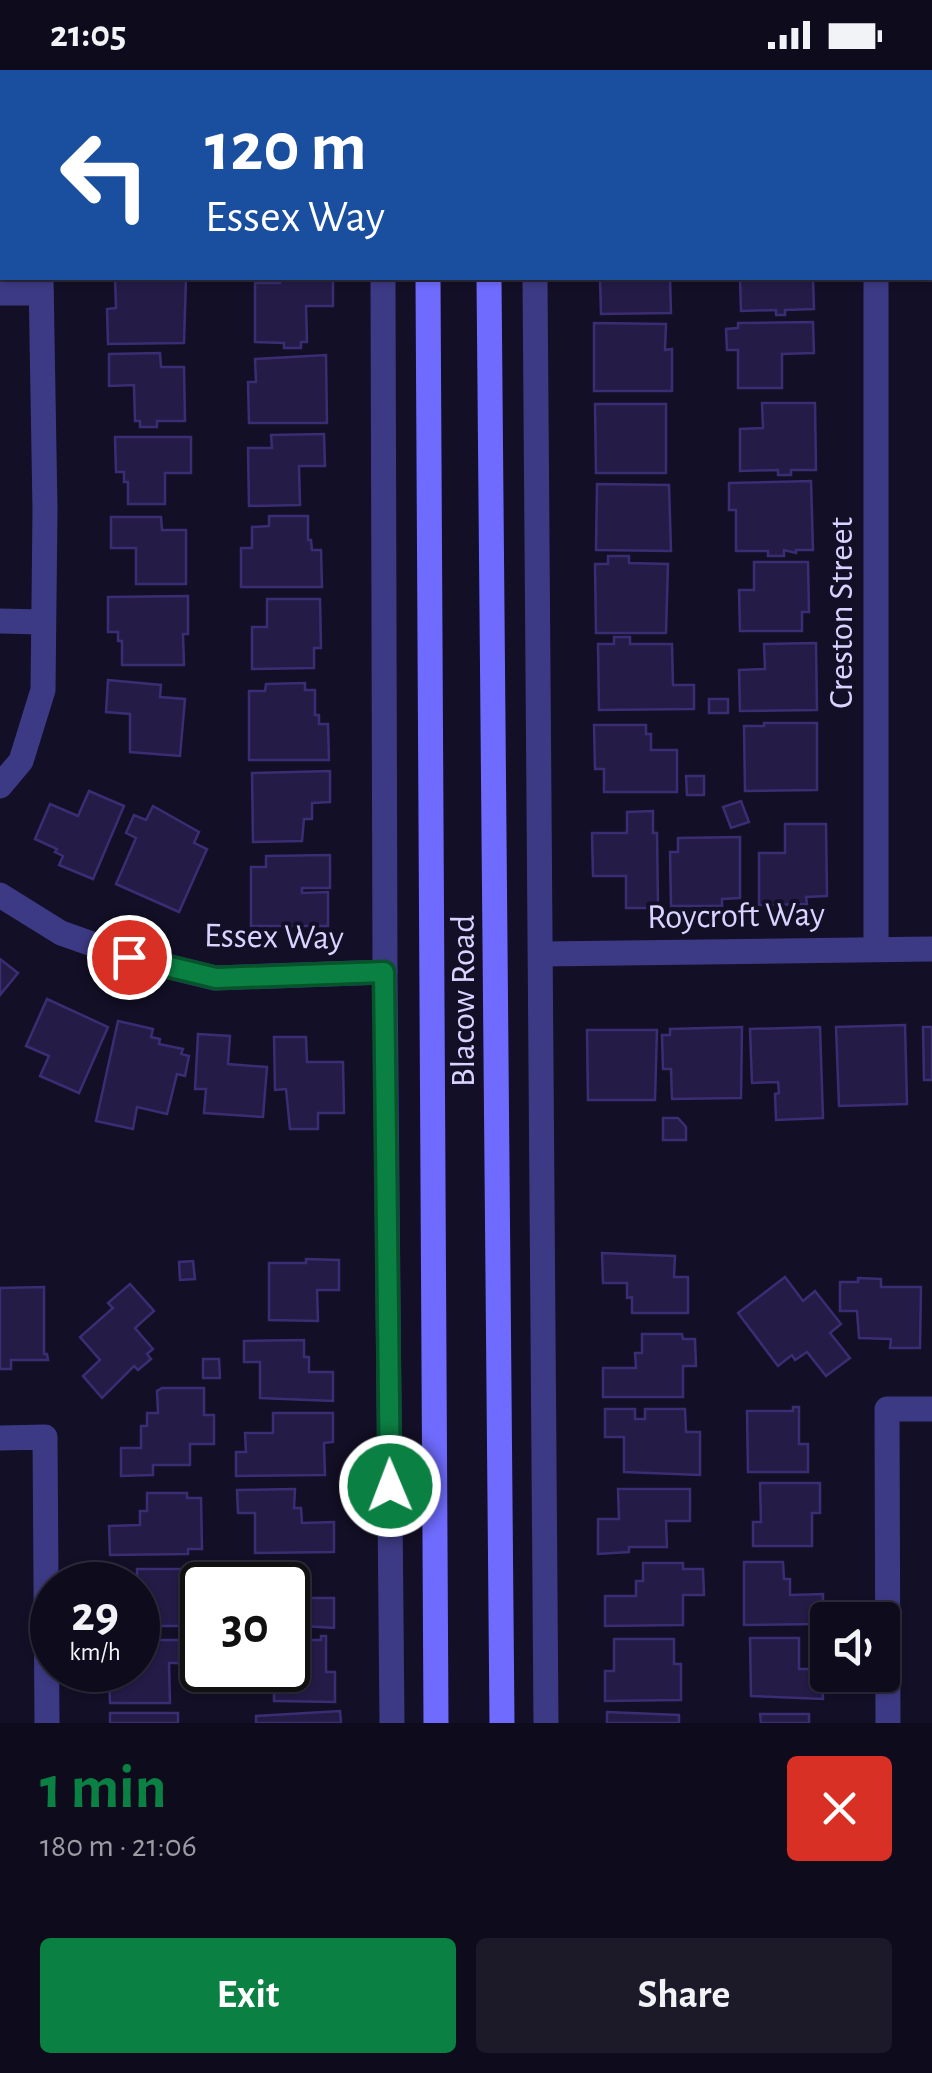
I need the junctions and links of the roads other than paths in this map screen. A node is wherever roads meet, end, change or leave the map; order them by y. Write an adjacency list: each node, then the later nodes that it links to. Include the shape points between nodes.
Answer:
1 (383, 280): 15 (street)
2 (428, 280): 20 (main road, Blacow Road)
3 (489, 280): 21 (main road, Blacow Road)
4 (535, 280): 14 (street)
5 (876, 280): 12 (street, Creston Street)
6 (41, 285): 7 (street); 9 (street)
7 (0, 293)
8 (0, 622): 9 (street)
9 (43, 622): 10 (street, via 42,690 21,761)
10 (0, 786)
11 (0, 895): 15 (street, Essex Way, via 61,932 216,978)
12 (876, 949): 13 (street, Roycroft Way); 14 (street, Roycroft Way)
13 (932, 949)
14 (542, 954): 22 (street)
15 (384, 972): 19 (street)
16 (932, 1409): 23 (street, via 888,1409)
17 (0, 1438): 18 (street, via 45,1437)
18 (47, 1723)
19 (392, 1723)
20 (436, 1723)
21 (502, 1723)
22 (546, 1723)
23 (888, 1723)

